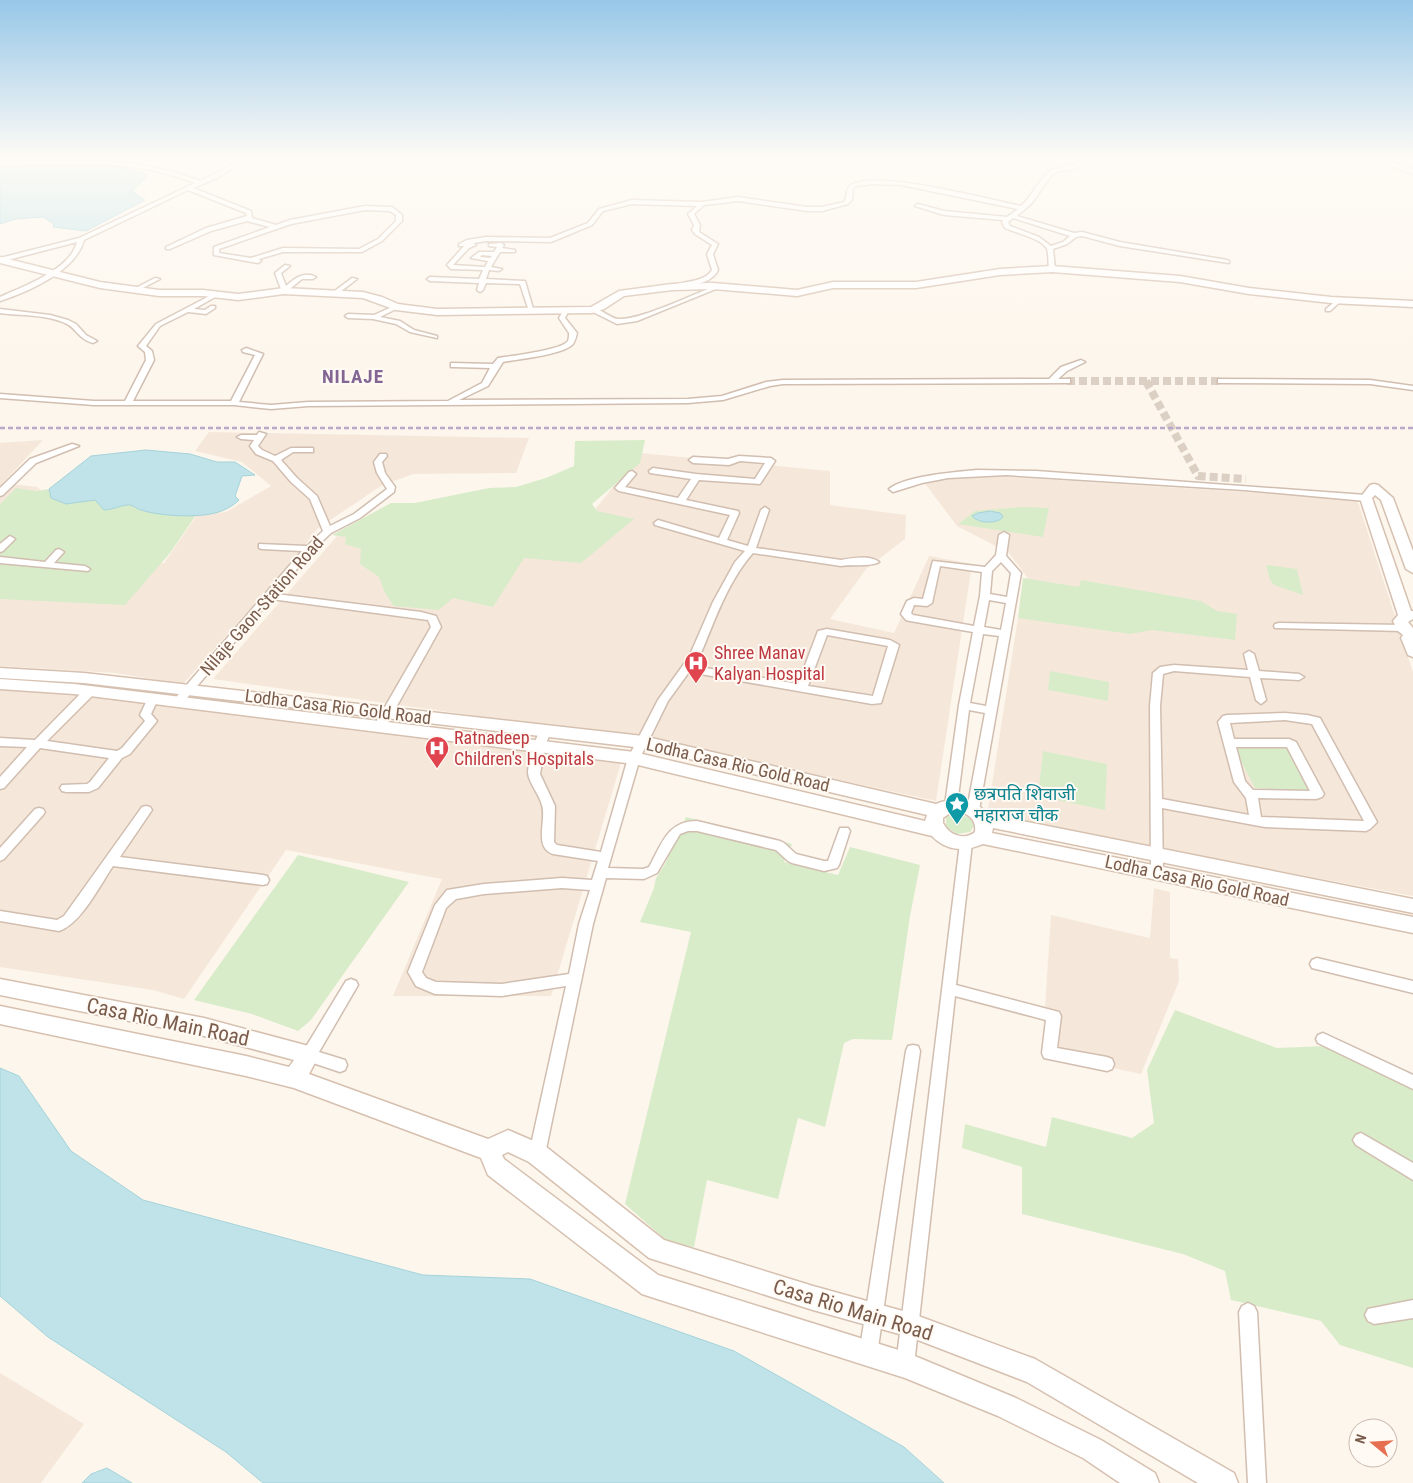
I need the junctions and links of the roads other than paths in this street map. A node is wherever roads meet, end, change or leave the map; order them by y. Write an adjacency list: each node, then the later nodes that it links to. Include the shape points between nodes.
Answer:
1 (104, 228): 10 (street)
2 (215, 228): 13 (street, via 192,235)
3 (273, 228): 18 (street, via 216,248 216,254 221,256)
4 (392, 228): 18 (street, via 380,240 360,251 278,250)
5 (580, 228): 12 (street, via 551,240 486,240)
6 (696, 228): 33 (street, via 697,233 715,244 710,254 715,272 709,278)
7 (1008, 228): 14 (street, via 1038,238)
8 (1050, 228): 9 (street)
9 (1074, 235): 14 (street, via 1065,243); 20 (street)
10 (81, 239): 17 (street); 25 (street, via 78,253)
11 (526, 244): 16 (street)
12 (461, 245)
13 (168, 248)
14 (1050, 248): 24 (street)
15 (513, 251): 16 (street)
16 (497, 252): 22 (street); 22 (street, via 467,246 450,265 457,269)
17 (0, 260): 25 (street)
18 (251, 260): 19 (street)
19 (258, 261)
20 (1227, 262)
21 (287, 266): 37 (street, via 278,273)
22 (487, 268): 23 (street); 30 (street)
23 (499, 269)
24 (1052, 269): 32 (street, via 1000,272 916,285 833,285 798,293); 42 (street, via 1180,279)
25 (50, 274): 34 (street); 38 (street)
26 (313, 277): 37 (street, via 300,277)
27 (157, 279): 34 (street)
28 (354, 279): 39 (street)
29 (430, 279): 30 (street)
30 (482, 281): 31 (street); 35 (street); 50 (street, via 523,282)
31 (500, 283)
32 (720, 286): 33 (street); 47 (street, via 637,320 616,322)
33 (672, 287): 47 (street, via 622,293 603,307)
34 (135, 290): 40 (street)
35 (480, 290)
36 (0, 291): 38 (street)
37 (284, 291): 39 (street); 40 (street, via 238,298)
38 (10, 294): 41 (street)
39 (334, 294): 44 (street, via 373,297)
40 (215, 295): 46 (street)
41 (0, 298)
42 (1338, 301): 43 (street); 48 (street)
43 (1413, 304)
44 (396, 307): 50 (street, via 437,312); 53 (street)
45 (213, 308): 46 (street, via 206,312)
46 (188, 310): 65 (street, via 158,325 142,346 148,351 150,360)
47 (592, 310): 51 (street)
48 (1328, 310)
49 (0, 311): 55 (street, via 64,320 75,326 82,337)
50 (532, 311): 51 (street)
51 (565, 312): 59 (street, via 562,318 573,333 571,342 548,352 502,360)
52 (348, 316): 53 (street)
53 (375, 317): 54 (street, via 398,322 412,331)
54 (435, 337)
55 (93, 341)
56 (246, 350): 66 (street, via 259,354)
57 (1081, 362): 60 (street, via 1064,369)
58 (454, 365): 59 (street)
59 (496, 366): 67 (street, via 485,384)
60 (1052, 381): 61 (street); 67 (street, via 783,382 723,398 696,401)
61 (1067, 381)
62 (1221, 381): 63 (street, via 1370,382)
63 (1413, 388)
64 (0, 396): 65 (street, via 94,403)
65 (128, 402): 66 (street)
66 (234, 403): 67 (street, via 281,407 308,404)
67 (448, 404)
68 (241, 437): 72 (street, Nilaje Gaon-Station Road, via 260,436 254,446 259,452)
69 (75, 446): 80 (street, via 33,461)
70 (310, 450): 72 (street, via 291,450)
71 (383, 456): 85 (street, via 378,462 391,490 357,516)
72 (276, 458): 85 (street, Nilaje Gaon-Station Road, via 314,498)
73 (693, 460): 76 (street, via 729,462 739,458 771,461 757,482)
74 (653, 471): 76 (street)
75 (632, 474): 82 (street, via 619,488)
76 (696, 477): 82 (street)
77 (1246, 480): 79 (street)
78 (893, 489): 79 (street, via 914,480 973,472)
79 (1274, 490): 81 (street)
80 (0, 493)
81 (1366, 498): 99 (street, via 1374,488 1387,498); 105 (street)
82 (681, 501): 88 (street, via 735,513)
83 (765, 510): 92 (street)
84 (658, 524): 88 (street)
85 (328, 532): 91 (street, Nilaje Gaon-Station Road)
86 (1004, 535): 94 (street)
87 (10, 540): 90 (street)
88 (722, 542): 92 (street)
89 (262, 546): 91 (street)
90 (0, 549)
91 (309, 549): 101 (street, Nilaje Gaon-Station Road)
92 (751, 550): 96 (street, via 841,563); 110 (street, via 740,562 718,602 694,658)
93 (60, 552): 97 (street)
94 (1000, 556): 100 (street); 103 (street, via 1016,573)
95 (0, 560): 97 (street)
96 (874, 562)
97 (48, 564): 98 (street)
98 (85, 568)
99 (1413, 569)
100 (987, 570): 102 (street); 106 (street, via 936,563 927,603 910,603 906,614 910,618)
101 (269, 596): 117 (street, Nilaje Gaon-Station Road); 122 (street, via 432,618 436,627)
102 (984, 596): 103 (street); 106 (street)
103 (1010, 600): 107 (street)
104 (1279, 626): 105 (street)
105 (1410, 626): 108 (street, via 1408,638)
106 (978, 630): 107 (street); 120 (street)
107 (1004, 634): 121 (street)
108 (1413, 652)
109 (1249, 654): 112 (street)
110 (686, 668): 115 (street); 125 (street, via 663,700)
111 (0, 673): 117 (street, Lodha Casa Rio Gold Road, via 84,678)
112 (1254, 674): 113 (street); 119 (street); 133 (street, via 1174,668 1158,673)
113 (1298, 677)
114 (0, 684): 116 (street, Lodha Casa Rio Gold Road)
115 (802, 689): 115 (street, via 877,700 894,645 822,633)
116 (90, 691): 118 (street, Lodha Casa Rio Gold Road); 127 (street)
117 (183, 696): 118 (street, Lodha Casa Rio Gold Road); 122 (street, Lodha Casa Rio Gold Road)
118 (153, 699): 128 (street, via 145,715 151,721 126,751)
119 (1261, 700)
120 (964, 705): 121 (street); 134 (street)
121 (989, 710): 138 (street)
122 (383, 719): 123 (street, Lodha Casa Rio Gold Road)
123 (542, 738): 125 (street, Lodha Casa Rio Gold Road); 129 (street, Lodha Casa Rio Gold Road); 142 (street, via 534,774 549,806 548,843 553,849)
124 (0, 742): 127 (street)
125 (643, 742): 129 (street); 134 (street, Lodha Casa Rio Gold Road)
126 (1229, 743): 132 (street, via 1240,782); 132 (street, via 1292,745 1318,794); 137 (street, via 1226,719 1308,718 1316,722 1371,822 1366,826)
127 (36, 745): 128 (street); 130 (street)
128 (118, 755): 131 (street, via 94,785)
129 (634, 758): 139 (street, Lodha Casa Rio Gold Road); 142 (street)
130 (0, 785)
131 (66, 788)
132 (1250, 794): 137 (street)
133 (1156, 802): 137 (street); 144 (street)
134 (944, 808): 138 (street, Lodha Casa Rio Gold Road, via 960,806); 139 (street, via 933,821)
135 (146, 810): 143 (street)
136 (39, 812): 141 (street)
137 (1256, 820)
138 (975, 827): 139 (street, Lodha Casa Rio Gold Road, via 954,842); 144 (street, Lodha Casa Rio Gold Road); 155 (street)
139 (936, 830)
140 (844, 831): 145 (street, via 833,865 824,866 792,858 780,846 686,826 676,831 653,870)
141 (0, 856)
142 (605, 857): 145 (street)
143 (110, 861): 146 (street); 148 (street, via 64,925)
144 (1157, 864): 147 (street, Lodha Casa Rio Gold Road); 149 (street, Lodha Casa Rio Gold Road)
145 (599, 879): 151 (street); 151 (street, via 452,894 441,905 415,972 422,982 435,988 502,990)
146 (263, 880)
147 (1413, 906)
148 (0, 916)
149 (1413, 925)
150 (1317, 964): 154 (street)
151 (574, 979): 168 (street)
152 (351, 985): 161 (street)
153 (0, 987): 156 (street, Casa Rio Main Road)
154 (1413, 987)
155 (949, 990): 162 (street, via 1054,1016 1048,1053); 174 (street)
156 (86, 1004): 158 (street); 161 (street, Casa Rio Main Road, via 204,1027)
157 (0, 1015): 158 (street, Casa Rio Main Road)
158 (67, 1029): 164 (street, Casa Rio Main Road)
159 (1323, 1039): 165 (street)
160 (913, 1051): 172 (street)
161 (309, 1056): 163 (street); 164 (street)
162 (1107, 1064)
163 (340, 1066)
164 (294, 1078): 167 (street, Casa Rio Main Road)
165 (1413, 1082)
166 (1361, 1140): 169 (street)
167 (489, 1150): 168 (street, Casa Rio Main Road, via 508,1142); 175 (street, Casa Rio Main Road, via 496,1167 651,1285)
168 (537, 1154): 172 (street, Casa Rio Main Road, via 656,1250)
169 (1413, 1172)
170 (1413, 1308): 173 (street)
171 (1248, 1312): 179 (street)
172 (874, 1315): 174 (street, Casa Rio Main Road); 175 (street)
173 (1374, 1315)
174 (910, 1325): 176 (street); 178 (street, Casa Rio Main Road, via 1035,1372)
175 (868, 1355): 176 (street, Casa Rio Main Road)
176 (905, 1365): 177 (street, Casa Rio Main Road, via 1007,1407 1092,1450)
177 (1145, 1483)
178 (1224, 1483)
179 (1257, 1483)

